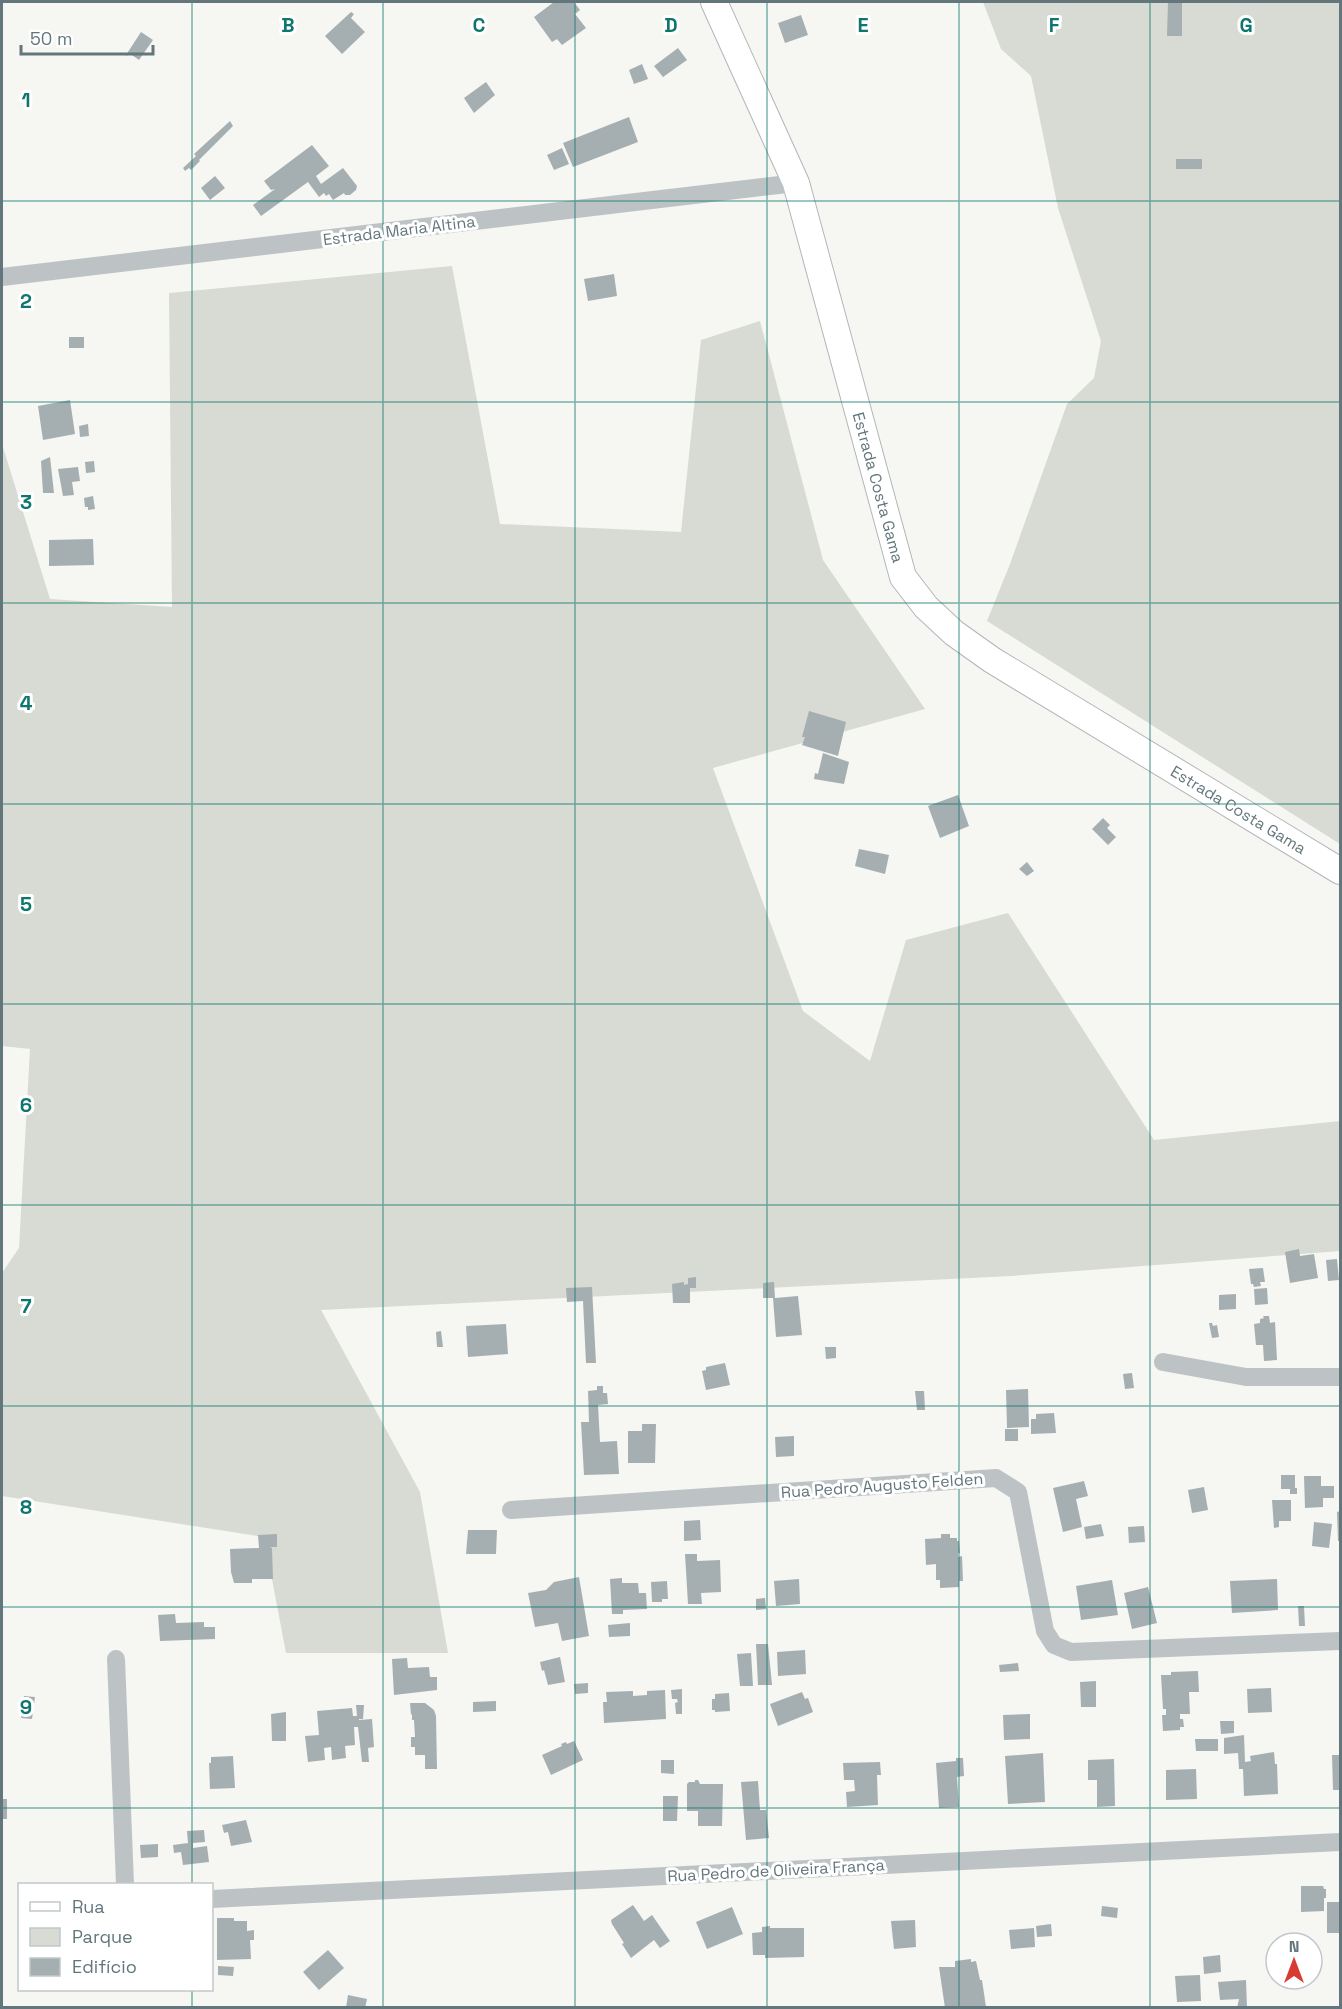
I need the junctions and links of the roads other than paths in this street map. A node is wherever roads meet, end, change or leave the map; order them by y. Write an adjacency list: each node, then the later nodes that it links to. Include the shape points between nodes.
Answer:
1 (714, 2): 2 (main road, Estrada Costa Gama)
2 (796, 183): 3 (street, Estrada Maria Altina); 4 (main road, Estrada Costa Gama, via 903,577 926,607 992,660)
3 (2, 277)
4 (1341, 870)
5 (1163, 1362): 6 (street, via 1246,1377)
6 (1341, 1377)
7 (511, 1509): 8 (street, Rua Pedro Augusto Felden, via 996,1478 1018,1492 1045,1631 1054,1646 1071,1652)
8 (1341, 1641)
9 (116, 1659): 11 (street)
10 (1341, 1842): 12 (street, Rua Pedro de Oliveira França)
11 (125, 1883)
12 (213, 1899)

